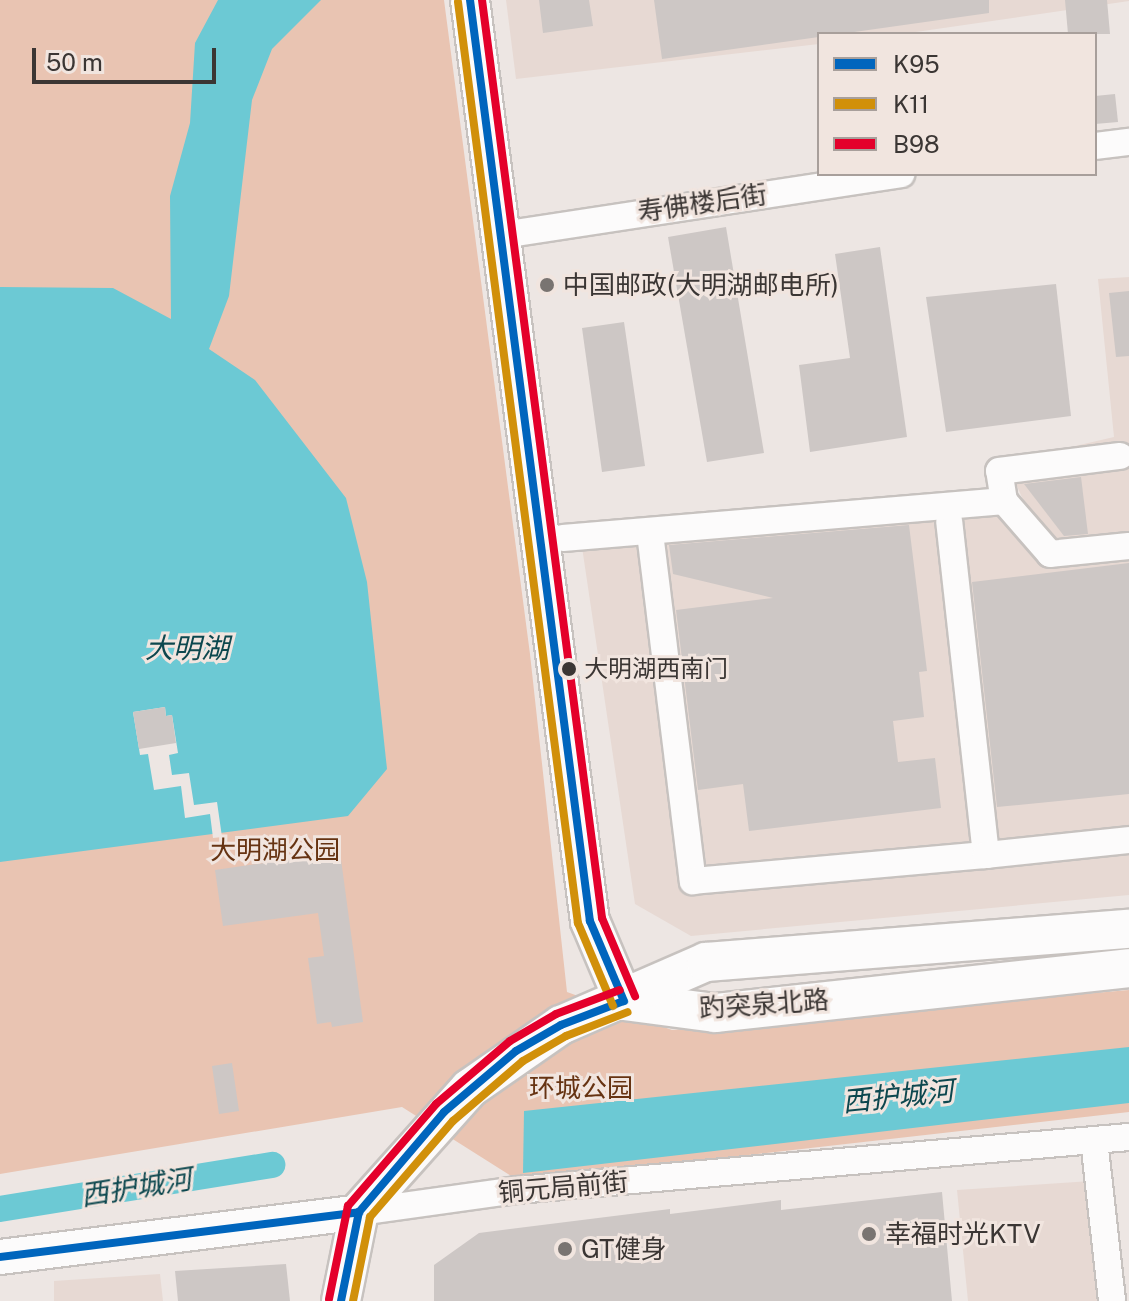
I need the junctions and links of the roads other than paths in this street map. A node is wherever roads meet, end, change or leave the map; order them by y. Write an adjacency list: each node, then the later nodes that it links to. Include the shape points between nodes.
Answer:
1 (470, 0): 6 (main road)
2 (494, 0): 6 (main road)
3 (1129, 142): 4 (street)
4 (1097, 146)
5 (888, 176): 6 (street, 寿佛楼后街)
6 (512, 232): 11 (main road); 17 (main road, via 590,921)
7 (1120, 456): 8 (street, via 999,471)
8 (1004, 501): 10 (street); 12 (street, via 1050,554)
9 (949, 522): 14 (street)
10 (650, 533): 11 (street); 14 (street, via 693,881)
11 (563, 538): 17 (main road)
12 (1129, 546)
13 (1129, 840): 14 (street)
14 (986, 855)
15 (1129, 929): 17 (main road, 趵突泉北路, via 706,962)
16 (1129, 968): 17 (main road, 趵突泉北路, via 715,1013)
17 (624, 1001): 20 (main road, via 561,1025 493,1069 444,1112)
18 (1129, 1137): 19 (street, 铜元局前街)
19 (1094, 1140): 20 (street, 铜元局前街, via 517,1190); 23 (street)
20 (359, 1212): 21 (street, 铜元局前街); 22 (main road)
21 (0, 1257)
22 (341, 1301)
23 (1112, 1301)

